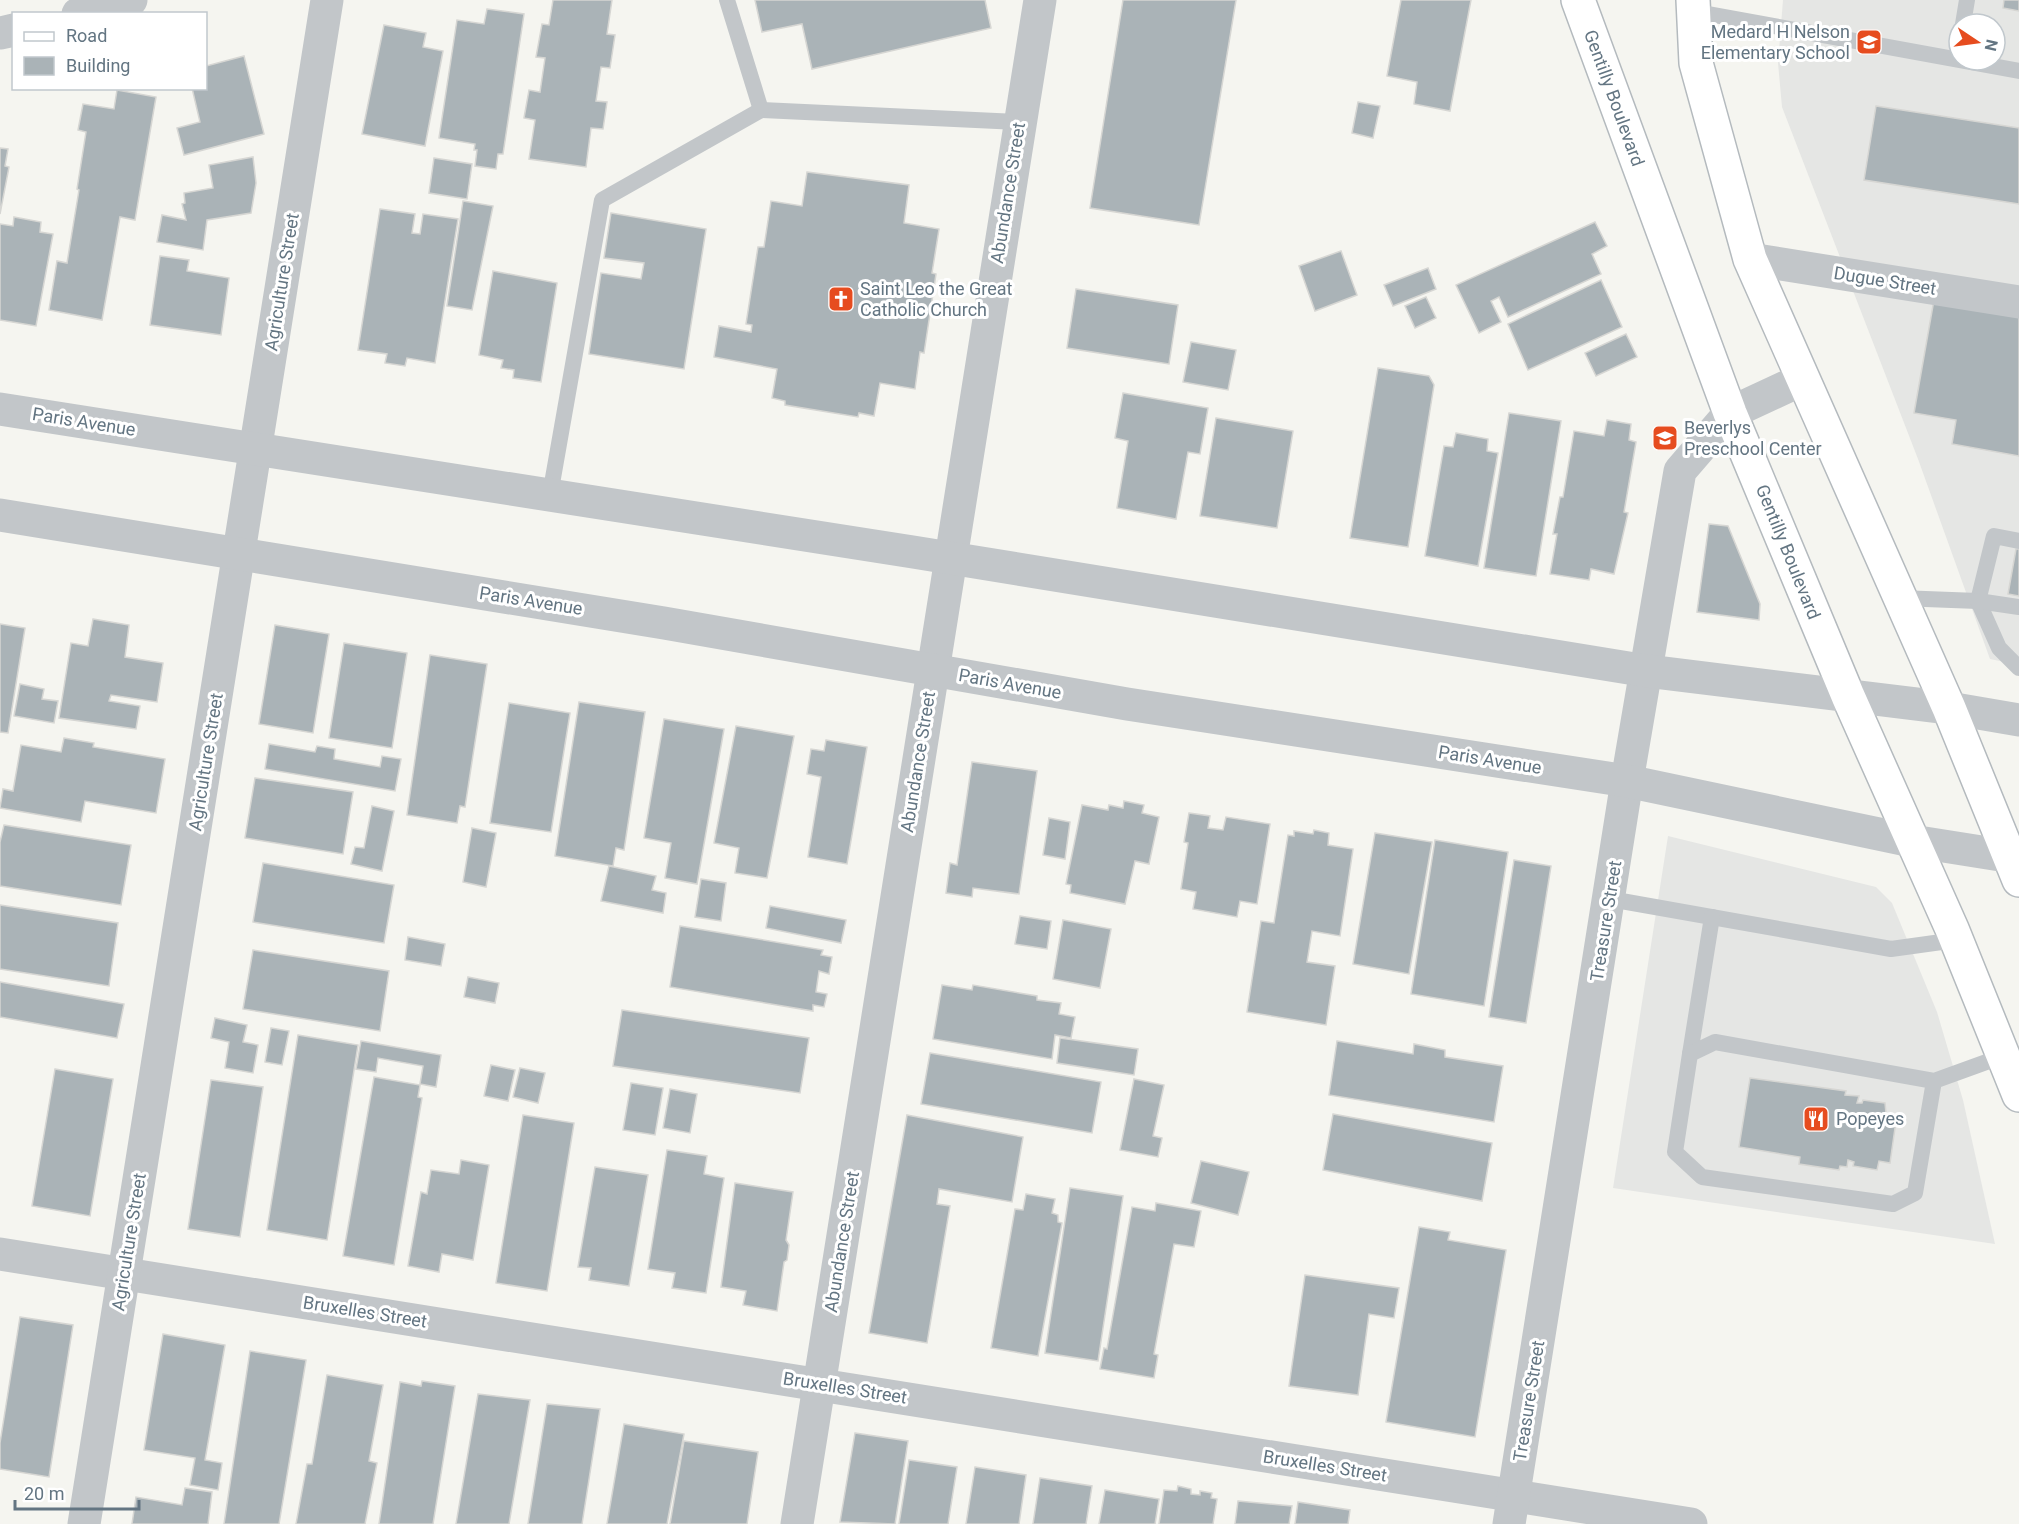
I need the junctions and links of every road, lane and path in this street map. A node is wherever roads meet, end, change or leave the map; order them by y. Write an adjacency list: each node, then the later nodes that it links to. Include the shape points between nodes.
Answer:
1 (131, 0): 7 (street)
2 (327, 0): 16 (street, Agriculture Street)
3 (727, 0): 9 (lane)
4 (1040, 0): 10 (street, Abundance Street)
5 (1578, 0): 15 (main road, Gentilly Boulevard)
6 (1700, 4): 8 (lane); 11 (main road, via 1696,63)
7 (86, 12)
8 (1947, 53)
9 (761, 110): 10 (lane); 17 (lane, via 602,200)
10 (1020, 122): 21 (street, Abundance Street)
11 (1750, 259): 12 (street, Dugue Street); 13 (main road)
12 (2019, 302)
13 (1801, 380): 15 (street, Treasure Street); 22 (main road)
14 (0, 409): 16 (street, Paris Avenue)
15 (1730, 413): 27 (street, Treasure Street, via 1680,471); 28 (main road, Gentilly Boulevard)
16 (255, 449): 17 (street, Paris Avenue); 20 (street, Agriculture Street)
17 (550, 495): 21 (street, Paris Avenue)
18 (0, 515): 20 (street, Paris Avenue)
19 (2019, 541): 23 (lane, via 1994,536)
20 (238, 553): 26 (street, Paris Avenue); 42 (street, Agriculture Street)
21 (950, 558): 26 (street, Abundance Street); 27 (street, Paris Avenue)
22 (1899, 598): 23 (lane); 29 (main road)
23 (1978, 601): 24 (lane); 25 (lane, via 1999,648)
24 (2019, 607)
25 (2019, 668)
26 (933, 670): 31 (street, Paris Avenue); 43 (street, Abundance Street)
27 (1647, 671): 28 (street, Paris Avenue); 31 (street, Treasure Street)
28 (1848, 696): 29 (street, Paris Avenue); 32 (main road, Gentilly Boulevard)
29 (1948, 708): 30 (street, Paris Avenue); 33 (main road)
30 (2019, 720)
31 (1627, 781): 32 (street, Paris Avenue); 34 (street, Treasure Street)
32 (1912, 841): 33 (street, Paris Avenue); 36 (main road, Gentilly Boulevard)
33 (2016, 865)
34 (1610, 898): 35 (lane); 44 (street, Treasure Street)
35 (1712, 917): 36 (lane, via 1891,949); 37 (lane)
36 (1956, 940): 38 (main road, Gentilly Boulevard)
37 (1690, 1054): 39 (lane, via 1715,1042); 39 (lane, via 1675,1152 1702,1177 1893,1204 1915,1194)
38 (2003, 1056): 39 (lane); 40 (main road, Gentilly Boulevard)
39 (1934, 1081)
40 (2019, 1095)
41 (0, 1254): 42 (street, Bruxelles Street)
42 (124, 1274): 43 (street, Bruxelles Street); 45 (street, Agriculture Street)
43 (820, 1384): 44 (street, Bruxelles Street); 46 (street, Abundance Street)
44 (1511, 1510): 47 (street, Bruxelles Street)
45 (84, 1524)
46 (798, 1524)
47 (1690, 1524)

